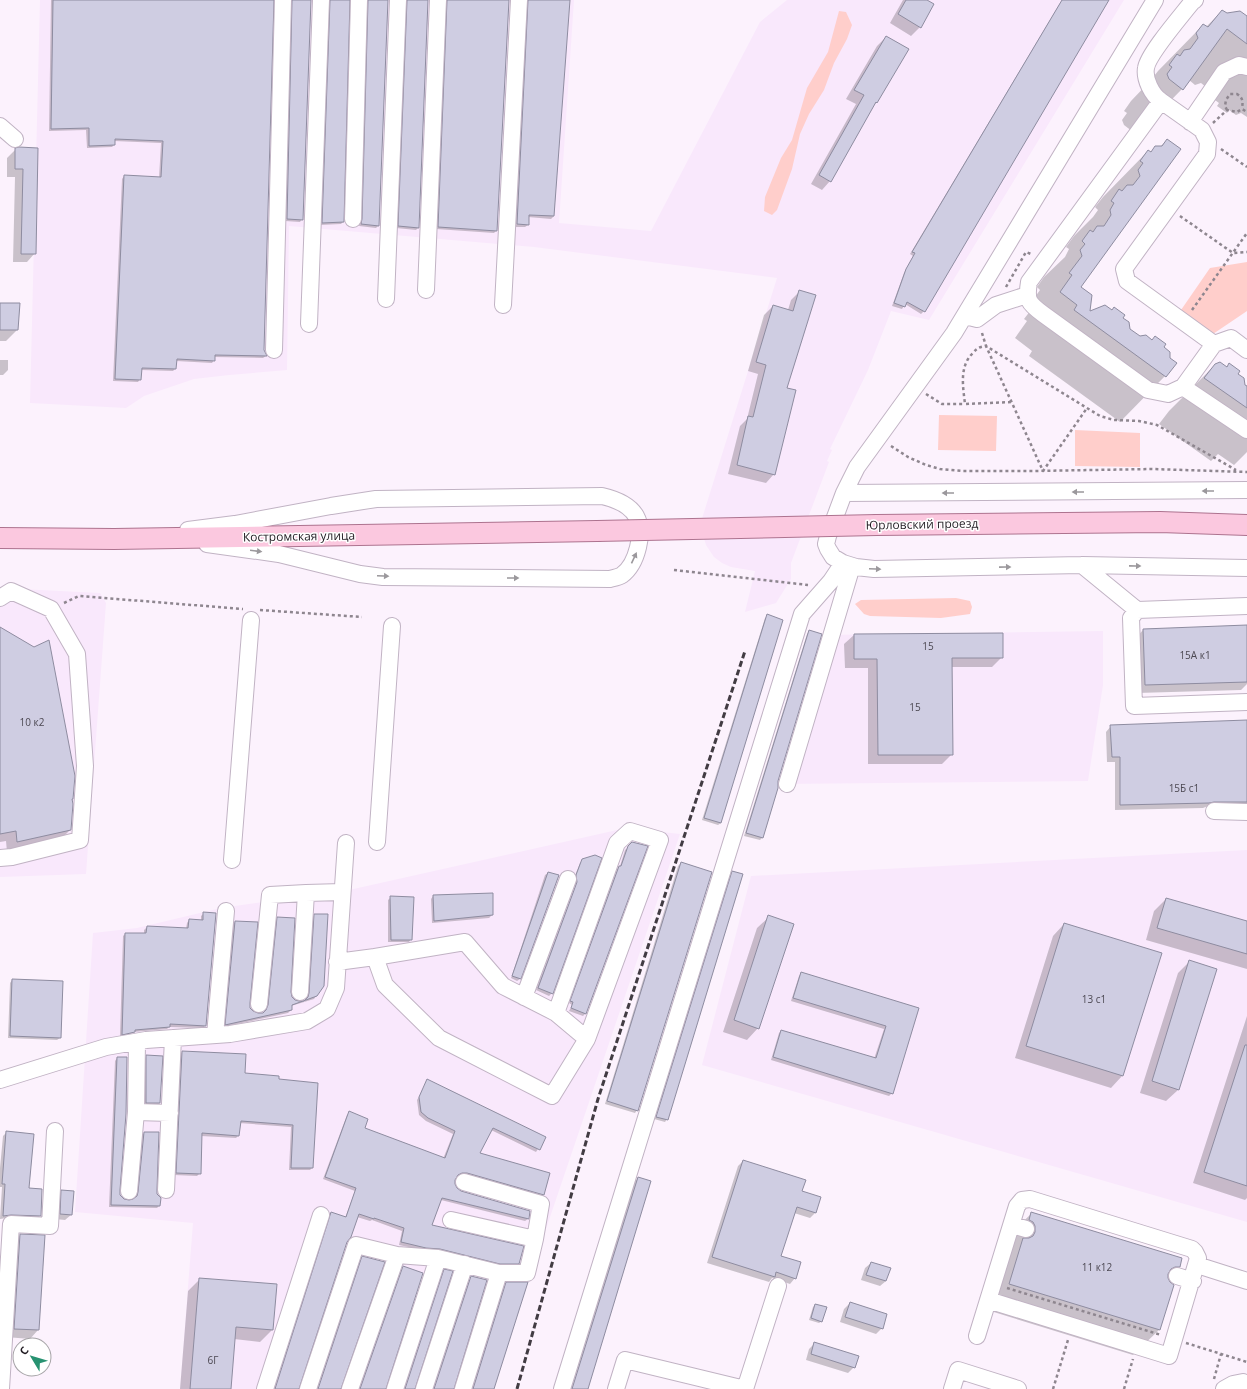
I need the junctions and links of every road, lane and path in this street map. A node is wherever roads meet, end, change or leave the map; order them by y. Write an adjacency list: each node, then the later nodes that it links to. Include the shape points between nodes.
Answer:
1 (283, 0): 32 (street)
2 (321, 0): 29 (street)
3 (359, 0): 19 (street)
4 (398, 0): 25 (street)
5 (438, 0): 23 (street)
6 (519, 0): 26 (street)
7 (1155, 0): 27 (street)
8 (1195, 0): 10 (street, via 1150,56 1145,69 1150,89)
9 (1247, 67): 15 (street, via 1239,64 1224,72)
10 (1161, 101): 15 (street); 24 (street, via 1030,282)
11 (1242, 109): 12 (path, via 1237,112); 12 (path, via 1242,97 1230,94 1226,100); 13 (path)
12 (1227, 110): 15 (path)
13 (1247, 112)
14 (0, 126): 16 (street)
15 (1200, 132): 17 (path); 18 (street, via 1207,154)
16 (15, 139)
17 (1247, 167)
18 (1168, 208): 22 (path); 28 (street, via 1124,269 1127,281)
19 (353, 219)
20 (1247, 233): 22 (path)
21 (1247, 252): 22 (path)
22 (1233, 253): 28 (path)
23 (426, 290)
24 (1027, 295): 27 (street, via 996,305); 34 (street, via 1033,306 1042,314 1148,390 1168,394)
25 (386, 299)
26 (503, 305)
27 (971, 317): 31 (path); 45 (street, via 954,333 857,467)
28 (1184, 322): 30 (street)
29 (309, 324)
30 (1214, 344): 33 (street, via 1231,338); 34 (street)
31 (986, 346): 36 (path); 37 (path, via 979,347 969,356 965,365 962,377); 38 (path)
32 (274, 350)
33 (1247, 350)
34 (1183, 387): 39 (street)
35 (922, 391): 37 (path, via 942,404)
36 (1011, 402): 37 (path); 42 (path)
37 (964, 404)
38 (1087, 408): 41 (path, via 1100,416 1114,420 1157,425); 42 (path)
39 (1247, 430)
40 (891, 446): 42 (path, via 920,462 940,469)
41 (1236, 470): 42 (path); 43 (path)
42 (1043, 471)
43 (1247, 472)
44 (1247, 490): 45 (street, one-way to 45)
45 (844, 493): 51 (street, via 826,544 833,557)
46 (1247, 525): 47 (main road, Юрловский проезд, bridge, via 1160,522 877,524)
47 (597, 531): 49 (main road, Костромская улица)
48 (0, 538): 50 (main road, Костромская улица)
49 (162, 538): 50 (main road, Костромская улица); 50 (street, one-way to 50, via 279,554 360,574 383,577 610,579 622,575 630,565 637,550 640,526 627,506 602,496 376,499 235,524)
50 (114, 539)
51 (847, 564): 52 (street, one-way to 52, via 874,569); 64 (street); 121 (street, via 802,614)
52 (1082, 566): 53 (street, one-way to 53); 59 (street)
53 (1247, 568)
54 (674, 570): 55 (path)
55 (816, 586)
56 (0, 598): 58 (street, via 11,591)
57 (1247, 606): 59 (street)
58 (51, 609): 60 (path, via 79,596); 69 (street, via 77,654 85,766 80,840 12,858)
59 (1137, 610): 63 (street, via 1131,618 1134,706)
60 (251, 613): 61 (path); 70 (street)
61 (362, 617)
62 (392, 626): 67 (street)
63 (1247, 702)
64 (787, 784)
65 (1214, 811): 66 (street)
66 (1247, 812)
67 (377, 842)
68 (346, 843): 72 (street)
69 (0, 858)
70 (232, 860)
71 (568, 879): 78 (street)
72 (342, 892): 73 (street); 76 (street)
73 (306, 893): 77 (street); 79 (street, via 270,894)
74 (226, 911): 81 (street)
75 (375, 957): 76 (street); 78 (street, via 465,942 503,986); 83 (street, via 385,985 439,1038 552,1096)
76 (337, 962): 81 (street, via 336,988 327,1009 307,1021)
77 (300, 992)
78 (524, 997): 80 (street)
79 (259, 1004)
80 (556, 1013): 83 (street); 83 (street, via 617,844 630,831 660,840)
81 (215, 1035): 82 (street)
82 (173, 1038): 84 (street); 87 (street)
83 (587, 1039)
84 (137, 1042): 85 (street, via 106,1047); 86 (street)
85 (0, 1080)
86 (136, 1112): 87 (street); 91 (street)
87 (170, 1113): 90 (street)
88 (55, 1131): 114 (street, via 50,1226 12,1224)
89 (464, 1182): 94 (street, via 541,1204)
90 (166, 1190)
91 (130, 1191)
92 (321, 1215): 115 (street)
93 (451, 1220): 94 (street)
94 (535, 1239): 99 (street, via 528,1273)
95 (397, 1255): 96 (street); 116 (street, via 356,1245); 117 (street)
96 (438, 1258): 97 (street); 118 (street)
97 (465, 1264): 99 (street); 119 (street)
98 (1198, 1265): 101 (street); 102 (street); 103 (street, via 1198,1255 1192,1249 1025,1198 1019,1202 1019,1227)
99 (500, 1273): 120 (street)
100 (1177, 1276): 101 (street)
101 (1193, 1281): 109 (street)
102 (1247, 1281)
103 (993, 1284): 105 (street); 106 (path)
104 (778, 1286): 123 (street)
105 (988, 1300): 107 (street); 108 (street)
106 (1078, 1310): 107 (path); 109 (path)
107 (1072, 1326): 109 (street, via 1169,1356); 126 (path)
108 (977, 1336)
109 (1174, 1340): 110 (path)
110 (1221, 1354): 111 (path); 113 (path)
111 (1247, 1362)
112 (1246, 1378): 113 (street, via 1233,1384)
113 (1218, 1386)
114 (1, 1389)
115 (265, 1389)
116 (308, 1389)
117 (350, 1389)
118 (395, 1389)
119 (424, 1389)
120 (463, 1389)
121 (562, 1389)
122 (616, 1389): 123 (street, via 625,1360)
123 (745, 1389)
124 (952, 1389): 125 (street, via 958,1370)
125 (1018, 1389)
126 (1053, 1389)

